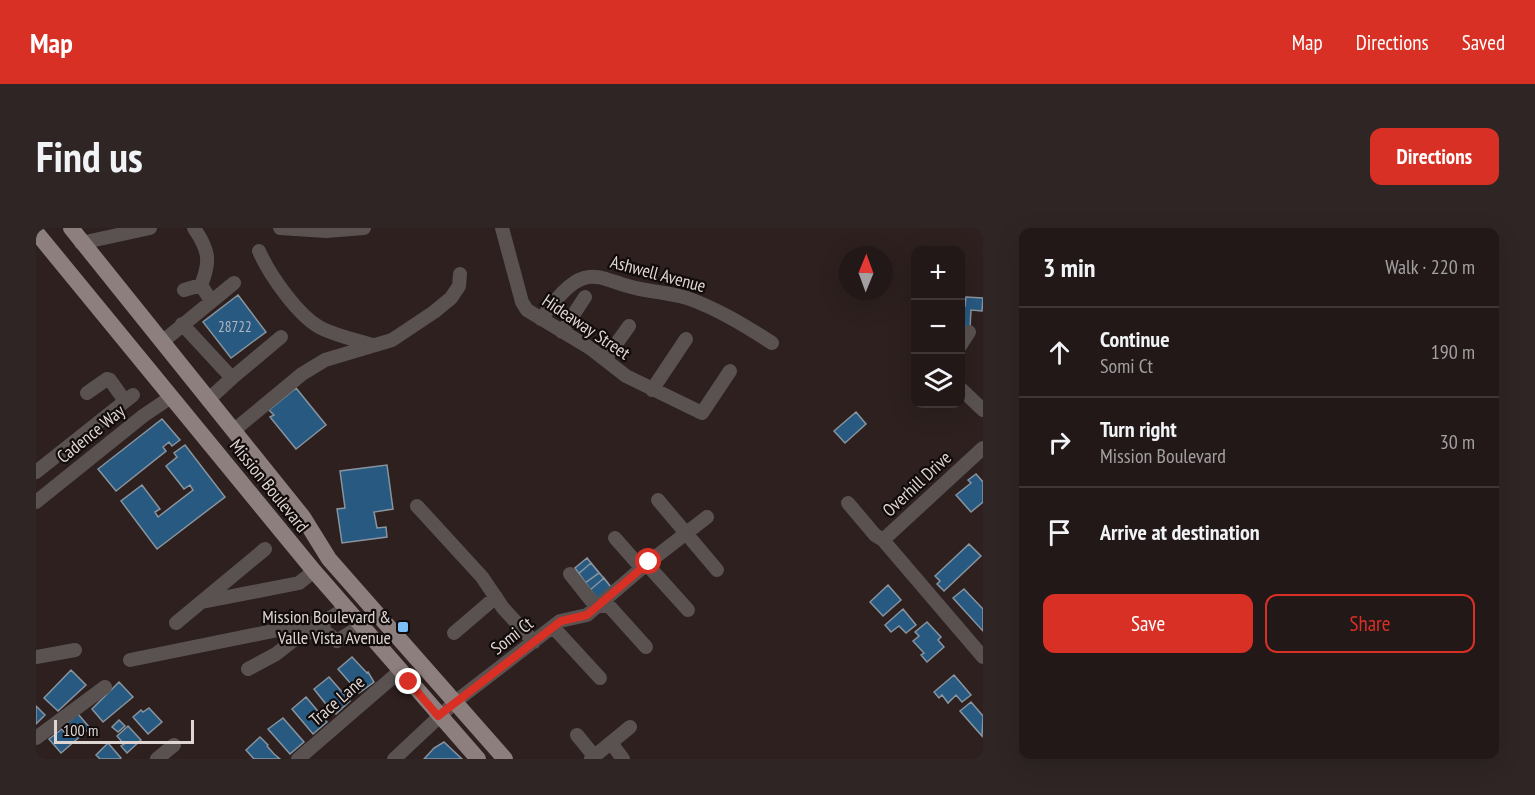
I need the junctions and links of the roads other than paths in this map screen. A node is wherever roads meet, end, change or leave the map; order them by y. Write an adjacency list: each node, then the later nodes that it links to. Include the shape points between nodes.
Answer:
1 (51, 228): 8 (main road)
2 (70, 228): 9 (main road, Mission Boulevard)
3 (150, 228): 9 (street)
4 (195, 228): 14 (street, via 206,245 207,270)
5 (280, 228): 6 (street)
6 (364, 228)
7 (501, 228): 18 (street, Hideaway Street, via 522,302)
8 (36, 231): 10 (main road, Mission Boulevard)
9 (81, 243): 10 (main road); 26 (main road, Mission Boulevard)
10 (41, 247): 35 (main road, Mission Boulevard)
11 (259, 251): 28 (street, via 268,270 306,318 322,329)
12 (460, 274): 28 (street, via 459,286 451,298 434,312 392,340)
13 (234, 283): 17 (street)
14 (201, 285): 15 (street); 17 (street)
15 (184, 290)
16 (585, 297): 21 (street)
17 (211, 302): 19 (street)
18 (542, 319): 21 (street, Hideaway Street); 27 (street, Ashwell Avenue, via 580,279 594,276 686,297 726,314)
19 (182, 324): 26 (street); 31 (street)
20 (629, 326): 29 (street)
21 (562, 332): 29 (street, Hideaway Street)
22 (969, 332): 24 (street)
23 (281, 337): 31 (street)
24 (965, 338)
25 (686, 339): 32 (street)
26 (162, 342): 36 (main road, Mission Boulevard)
27 (772, 343)
28 (372, 345): 38 (street, via 325,360)
29 (606, 358): 32 (street, Hideaway Street, via 626,376)
30 (730, 371): 32 (street, Hideaway Street, via 702,413)
31 (232, 378): 36 (street)
32 (652, 390)
33 (87, 393): 40 (street, via 106,379 129,398)
34 (965, 393): 37 (street)
35 (171, 396): 42 (street, Cadence Way); 52 (main road, Mission Boulevard)
36 (208, 400): 38 (main road, Mission Boulevard)
37 (983, 410)
38 (233, 431): 73 (main road, Mission Boulevard, via 303,517 329,559)
39 (982, 451): 48 (street, Overhill Drive)
40 (36, 472)
41 (658, 500): 46 (street)
42 (36, 502)
43 (848, 503): 48 (street)
44 (417, 506): 54 (street)
45 (707, 517): 46 (street, Somi Ct)
46 (687, 532): 50 (street, Somi Ct); 51 (street)
47 (615, 538): 50 (street, via 637,563)
48 (883, 540): 67 (street, Overhill Drive)
49 (265, 549): 55 (street)
50 (645, 566): 56 (street, Somi Ct); 58 (street)
51 (717, 570)
52 (314, 571): 55 (street, via 299,583); 57 (main road, Mission Boulevard)
53 (570, 574): 56 (street, via 593,603)
54 (496, 597): 62 (street); 63 (street)
55 (202, 602): 59 (street)
56 (601, 604): 61 (street, Somi Ct, via 587,615); 64 (street, via 610,607)
57 (346, 608): 60 (main road, Mission Boulevard); 68 (street, via 327,620)
58 (688, 610)
59 (176, 623)
60 (361, 626): 69 (street, via 336,641 322,629 300,635); 70 (main road, Mission Boulevard)
61 (553, 627): 63 (street, Somi Ct); 71 (street)
62 (454, 633)
63 (534, 642): 73 (street, Somi Ct)
64 (646, 647)
65 (75, 650): 66 (street)
66 (36, 657)
67 (983, 657)
68 (130, 660)
69 (248, 669)
70 (400, 671): 74 (main road, Mission Boulevard); 83 (street, Trace Lane)
71 (600, 678)
72 (105, 687): 77 (street)
73 (455, 702): 74 (street, Somi Ct); 85 (main road, Mission Boulevard)
74 (438, 716): 80 (street, Somi Ct); 84 (main road, Mission Boulevard)
75 (630, 727): 78 (street)
76 (577, 735): 81 (street)
77 (36, 738)
78 (611, 743): 81 (street); 86 (street)
79 (174, 745): 82 (street)
80 (402, 756)
81 (593, 758)
82 (157, 759)
83 (298, 759)
84 (478, 759)
85 (505, 759)
86 (623, 759)

